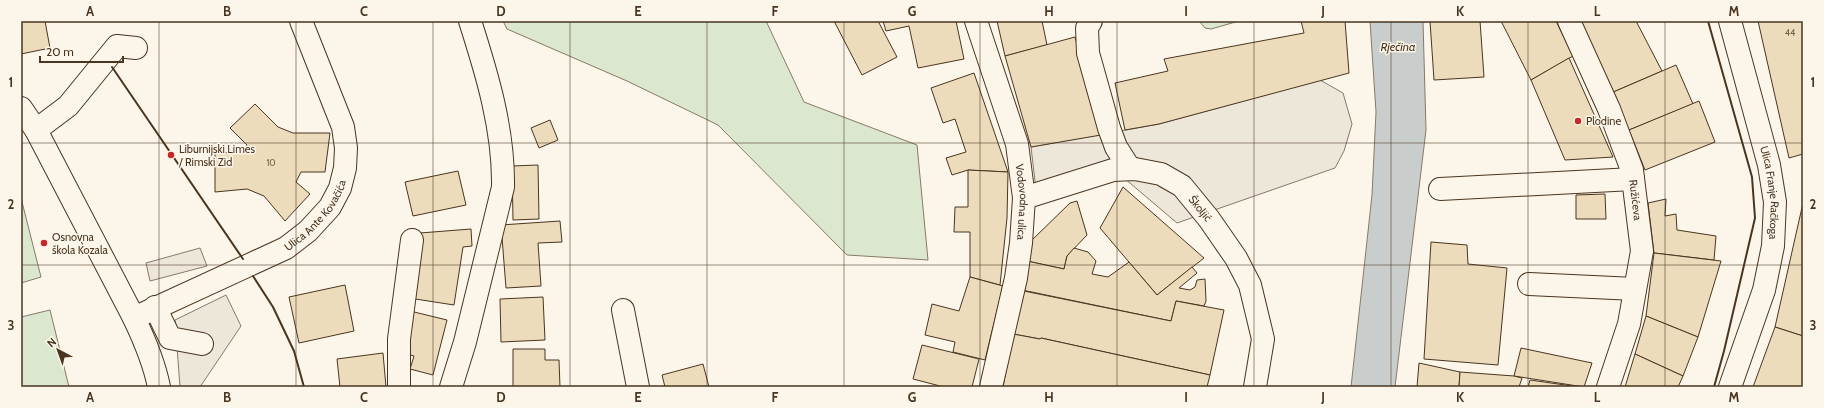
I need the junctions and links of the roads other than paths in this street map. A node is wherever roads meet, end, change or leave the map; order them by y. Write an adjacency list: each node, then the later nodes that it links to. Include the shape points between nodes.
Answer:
1 (301, 21): 17 (street, Ulica Ante Kovačića, via 343,127 346,148 340,188 330,207 308,232 286,248)
2 (470, 21): 23 (street, via 484,65 501,143 502,187 465,342)
3 (976, 21): 13 (street, Vodovodna ulica, via 1016,144)
4 (1569, 21): 11 (street, Ružićeva, via 1609,110 1632,170)
5 (1730, 21): 28 (street, Ulica Franje Račkoga, via 1769,165 1775,202 1773,246 1764,290)
6 (1086, 27): 10 (street, via 1088,52 1109,128)
7 (136, 48): 9 (street, via 117,46 68,106)
8 (21, 108): 9 (street)
9 (36, 130): 19 (street)
10 (1130, 170): 13 (street, Školjić, via 1113,170); 26 (street, Školjić, via 1161,174 1182,186 1236,258 1250,285 1262,338)
11 (1633, 179): 12 (street); 16 (street, Ružićeva, via 1642,251)
12 (1440, 189)
13 (1024, 198): 25 (street, Vodovodna ulica, via 1016,278)
14 (412, 240): 22 (street, via 399,339)
15 (1529, 284): 16 (street)
16 (1635, 289): 27 (street, Ružićeva, via 1629,324)
17 (155, 307): 19 (street, Ulica Ante Kovačića); 20 (street, via 170,338)
18 (623, 310): 24 (street)
19 (134, 318): 21 (street, via 156,370)
20 (202, 344)
21 (159, 387)
22 (399, 387)
23 (451, 387)
24 (638, 387)
25 (991, 387)
26 (1254, 387)
27 (1608, 387)
28 (1730, 387)

